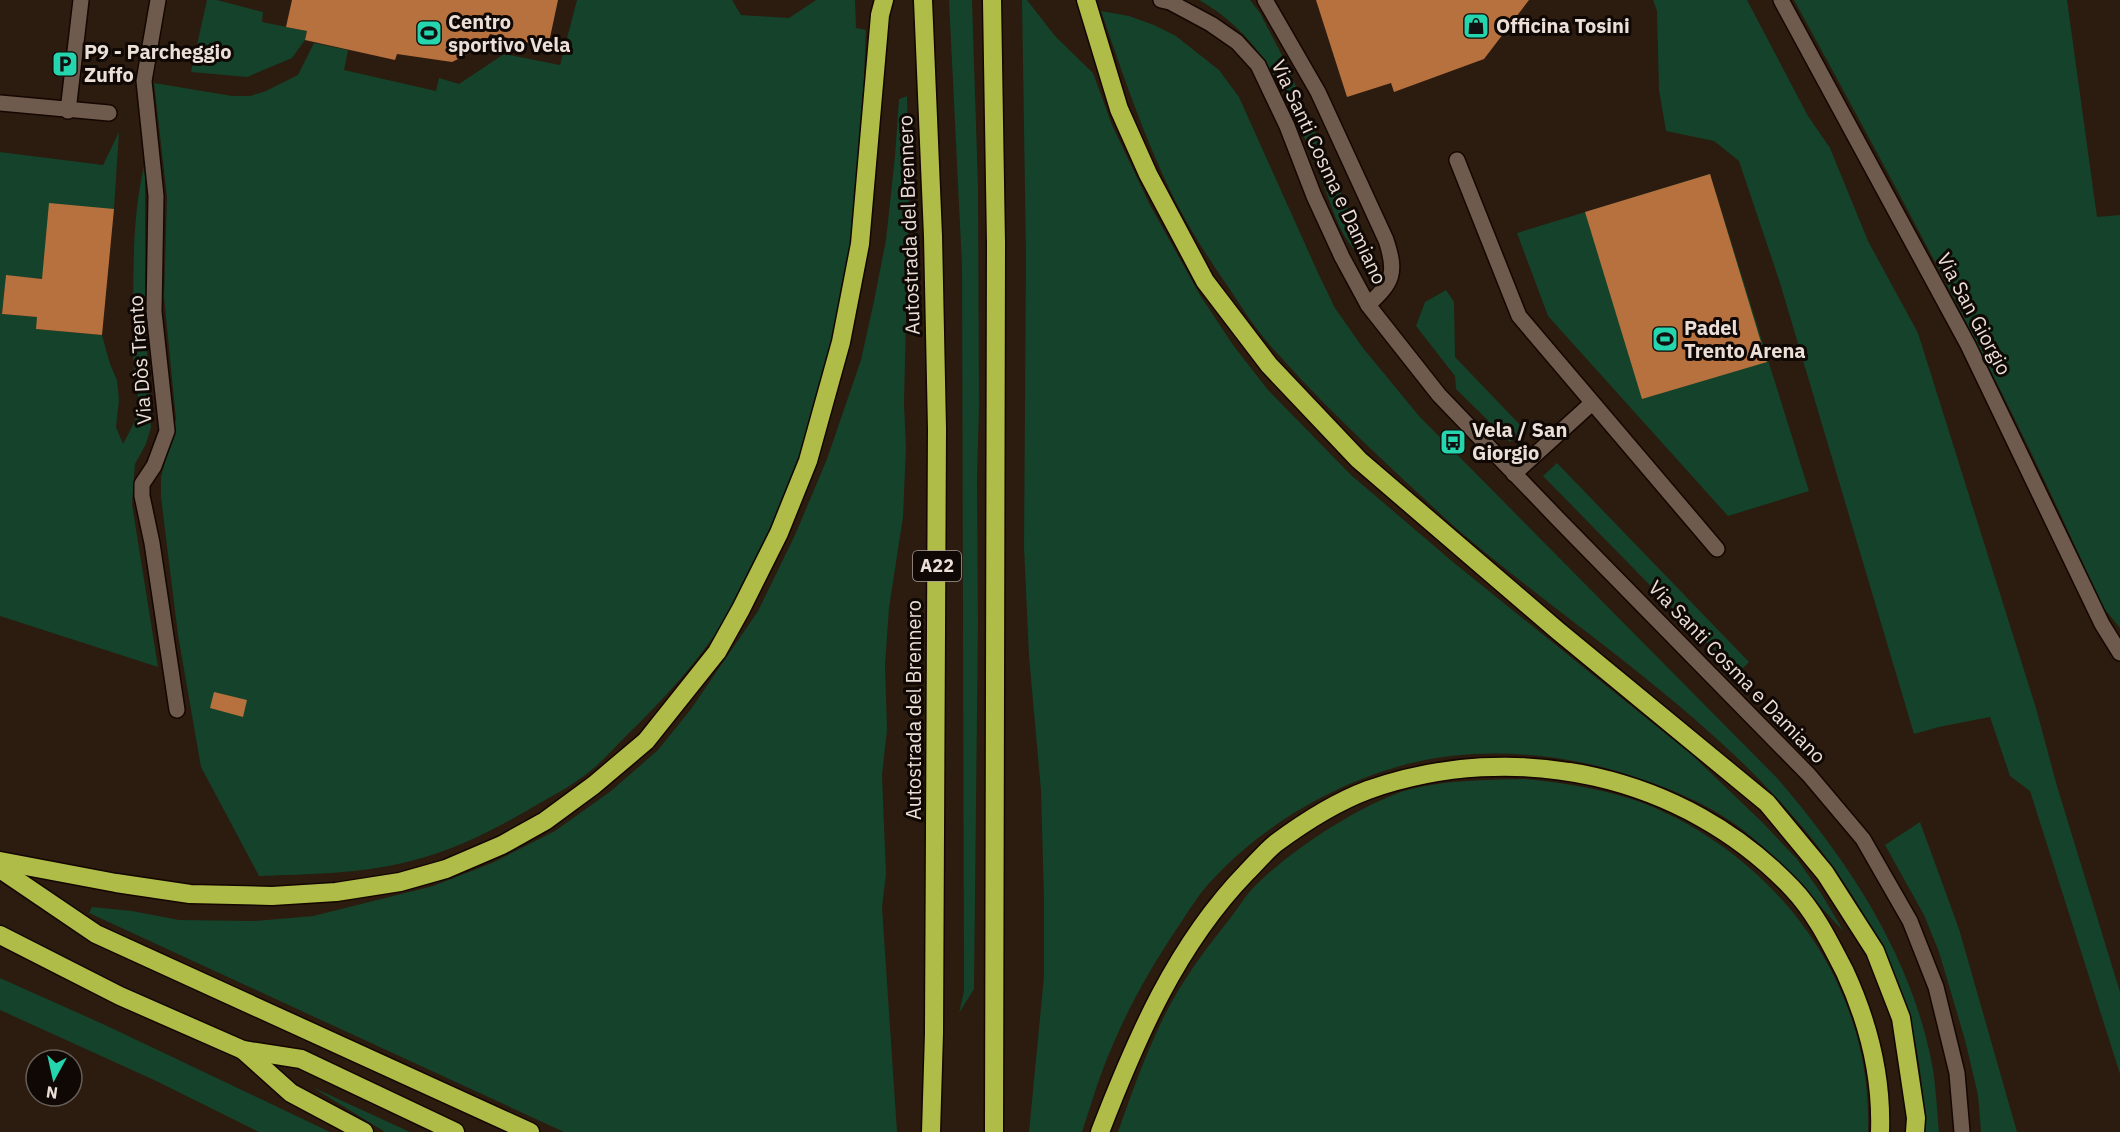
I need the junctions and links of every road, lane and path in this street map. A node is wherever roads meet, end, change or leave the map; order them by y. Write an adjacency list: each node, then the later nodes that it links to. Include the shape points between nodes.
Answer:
1 (81, 0): 11 (street)
2 (158, 0): 19 (street, Via Dòs Trento, via 144,81 156,196 154,312 167,431 154,466 142,484 142,496)
3 (884, 0): 20 (highway, via 860,244 841,342 808,461 779,533 717,652 646,741 545,821 455,865 400,882 272,896 190,894)
4 (922, 0): 27 (highway, Autostrada del Brennero / A22, via 937,429)
5 (992, 0): 28 (highway, via 996,243)
6 (1086, 0): 31 (highway, via 1119,110 1148,174 1205,281 1269,365 1359,460 1767,803 1825,873 1875,951 1901,1018)
7 (1161, 0): 14 (street, Via Santi Cosma e Damiano, via 1211,24 1237,42 1258,65 1337,247)
8 (1265, 0): 14 (street, Via Santi Cosma e Damiano, via 1318,92 1386,240 1392,273 1387,286)
9 (1781, 0): 18 (street, Via San Giorgio, via 1968,345 2102,624)
10 (0, 103): 11 (street)
11 (68, 111): 12 (street)
12 (109, 113)
13 (1457, 160): 15 (street, via 1519,316)
14 (1368, 305): 16 (street, Via Santi Cosma e Damiano, via 1439,395)
15 (1592, 403): 16 (street); 17 (street)
16 (1514, 474): 32 (street, Via Santi Cosma e Damiano, via 1809,775 1863,839 1910,921 1936,987 1957,1073)
17 (1717, 549)
18 (2120, 653)
19 (177, 710)
20 (0, 861)
21 (0, 869): 26 (highway, via 96,934)
22 (0, 936): 23 (highway, via 120,996)
23 (243, 1050): 24 (highway, via 291,1093); 25 (highway, via 301,1059)
24 (364, 1132)
25 (455, 1132)
26 (530, 1132)
27 (931, 1132)
28 (994, 1132)
29 (1100, 1132): 30 (highway, via 1136,1041 1169,977 1202,926 1274,845 1365,791 1413,776 1478,767 1544,768 1596,776 1658,795 1753,851 1794,890 1827,935 1859,1002 1872,1044)
30 (1880, 1132)
31 (1915, 1132)
32 (1962, 1132)

